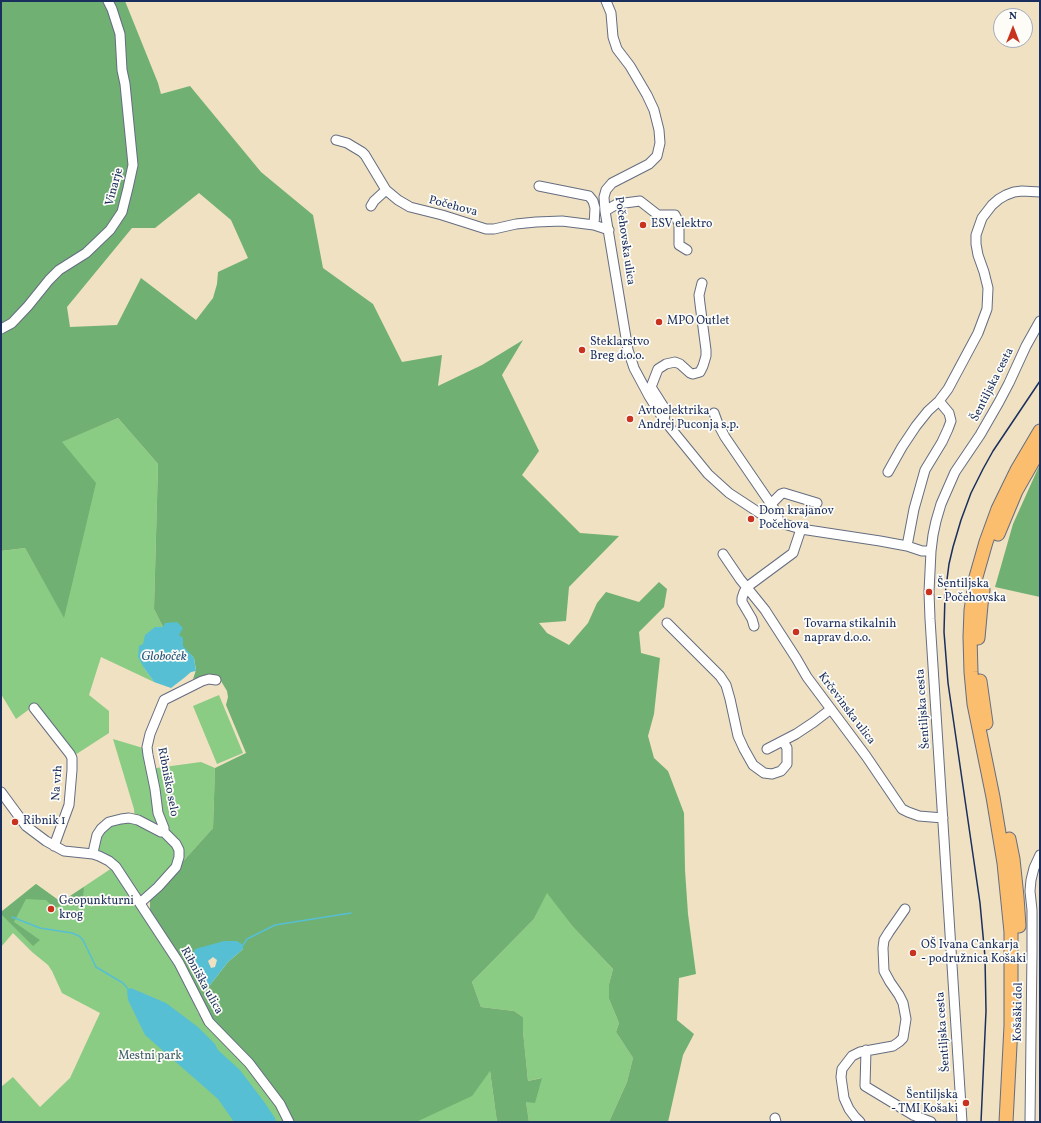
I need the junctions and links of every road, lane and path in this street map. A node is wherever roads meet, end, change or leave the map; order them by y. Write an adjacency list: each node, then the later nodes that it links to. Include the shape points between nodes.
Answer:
1 (108, 1): 13 (street, Vinarje, via 120,34 133,164 122,212 110,230 86,253 59,270 12,323)
2 (606, 1): 8 (street, Počehovska ulica, via 617,49 630,66 654,110 660,143 657,156 649,164 612,183 606,190)
3 (336, 140): 5 (street, Počehova, via 347,142 362,152)
4 (539, 186): 9 (street, via 589,196)
5 (386, 190): 7 (street); 9 (street, Počehova, via 410,208 486,229 562,221)
6 (1040, 192): 14 (street, via 1022,191 1006,195 992,205 982,218 976,235 976,244 988,288 987,309 978,334)
7 (371, 206)
8 (605, 211): 9 (street, Počehovska ulica); 10 (street, via 617,204 640,201 658,215 675,215 679,224 679,245)
9 (601, 227): 16 (street, Počehovska ulica, via 628,350 641,384)
10 (687, 250)
11 (702, 283): 16 (street, Počehovska ulica, via 699,295 706,356 700,372 693,374 675,362 658,369 651,387 665,409)
12 (1040, 321): 25 (street, Šentiljska cesta, via 999,402 955,472 941,504)
13 (1, 329)
14 (939, 401): 19 (street, via 916,426); 24 (street, via 949,413 951,421 925,470 912,514)
15 (714, 413): 21 (street, via 725,437)
16 (664, 420): 22 (street, Počehovska ulica, via 708,474 729,493)
17 (1040, 431): 50 (highway, via 998,509 986,542 976,577 970,630 974,704 1004,863 1011,932)
18 (1040, 449): 51 (highway, via 1016,491 993,548 985,578 978,634 978,660 984,711 1013,859 1020,933)
19 (888, 472)
20 (817, 503): 21 (street, via 784,493)
21 (771, 504): 22 (street, via 777,513)
22 (777, 522): 23 (street, Počehovska ulica)
23 (801, 529): 24 (street, Počehovska ulica); 27 (street, via 793,553)
24 (907, 546): 25 (street, Počehovska ulica)
25 (931, 551): 36 (street, Šentiljska cesta, via 930,619)
26 (723, 554): 27 (street, Krčevinska ulica)
27 (747, 587): 29 (street, via 742,602); 32 (street, Krčevinska ulica)
28 (667, 623): 33 (street, via 726,685 738,736 754,765 764,774 781,771 787,764 787,748)
29 (754, 626)
30 (216, 680): 37 (street, Ribniško selo, via 202,681 164,700 150,734 148,755 158,813)
31 (34, 708): 38 (street, Na vrh, via 72,758 69,805)
32 (830, 709): 33 (street, via 796,734); 36 (street, Krčevinska ulica, via 902,809 919,816)
33 (783, 740): 34 (street)
34 (767, 749)
35 (1, 792): 38 (street, Ribniška ulica, via 26,826)
36 (943, 818): 49 (street, Šentiljska cesta)
37 (164, 832): 39 (street, via 138,820 115,820 109,822 97,835); 41 (street, via 179,850 178,862 158,887)
38 (54, 846): 39 (street, Ribniška ulica, via 64,851)
39 (93, 854): 41 (street, Ribniška ulica, via 116,867)
40 (1040, 856): 45 (street, Košaški dol, via 1030,885)
41 (140, 903): 46 (street, Ribniška ulica, via 181,967 209,1022 249,1063 280,1104)
42 (905, 909): 43 (street, via 884,940 882,948 884,971 903,1003 906,1019 903,1038 893,1046)
43 (866, 1050): 47 (street, via 852,1056 842,1070 841,1077 844,1098); 48 (street, via 865,1086 913,1115)
44 (1040, 1070): 45 (street)
45 (1030, 1072): 52 (street, Košaški dol)
46 (289, 1122)
47 (860, 1122)
48 (932, 1122)
49 (962, 1122)
50 (1006, 1122)
51 (1015, 1122)
52 (1030, 1122)

